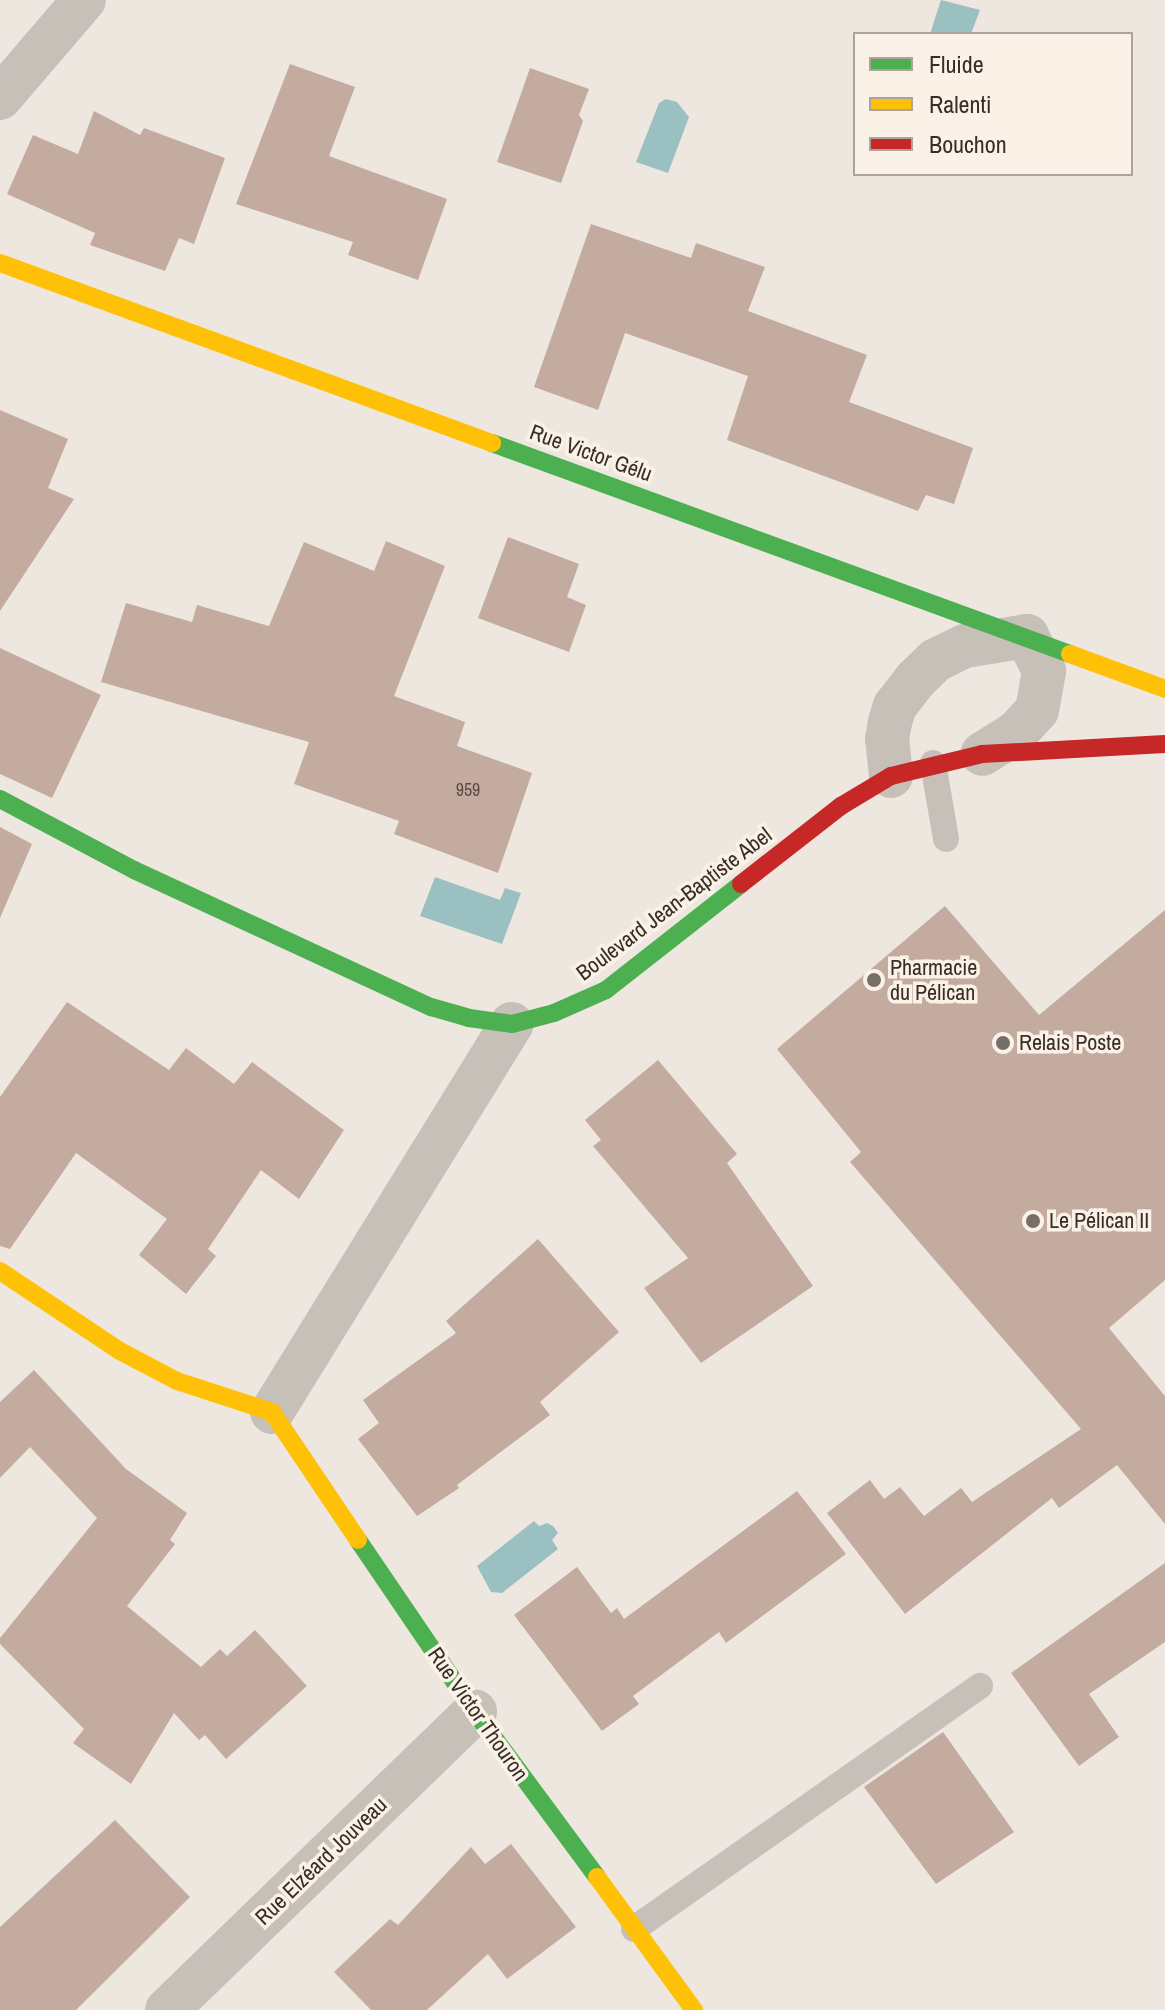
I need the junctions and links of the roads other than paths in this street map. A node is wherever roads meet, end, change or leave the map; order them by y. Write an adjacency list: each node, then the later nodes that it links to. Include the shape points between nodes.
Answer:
1 (84, 0): 2 (street)
2 (0, 98)
3 (0, 263): 4 (street, Rue Victor Gélu)
4 (1027, 636): 5 (street, Rue Victor Gélu); 7 (street, via 1044,671 1037,710 1017,732); 9 (street, via 965,646 925,670 895,706 887,739)
5 (1165, 689)
6 (1165, 744): 7 (street, Boulevard Jean-Baptiste Abel)
7 (982, 754): 8 (street, Boulevard Jean-Baptiste Abel)
8 (933, 763): 9 (street, Boulevard Jean-Baptiste Abel); 11 (lane)
9 (891, 776): 12 (street, Boulevard Jean-Baptiste Abel, via 841,806 606,990)
10 (0, 799): 12 (street, Boulevard Jean-Baptiste Abel, via 134,870 431,1007)
11 (946, 839)
12 (512, 1024): 14 (street)
13 (0, 1271): 14 (street, via 120,1351 177,1381)
14 (272, 1412): 16 (street, Rue Victor Thouron)
15 (980, 1686): 17 (lane)
16 (475, 1712): 17 (street, Rue Victor Thouron); 18 (street, Rue Elzéard Jouveau)
17 (634, 1929): 19 (street, Rue Victor Thouron)
18 (167, 2010)
19 (694, 2010)

